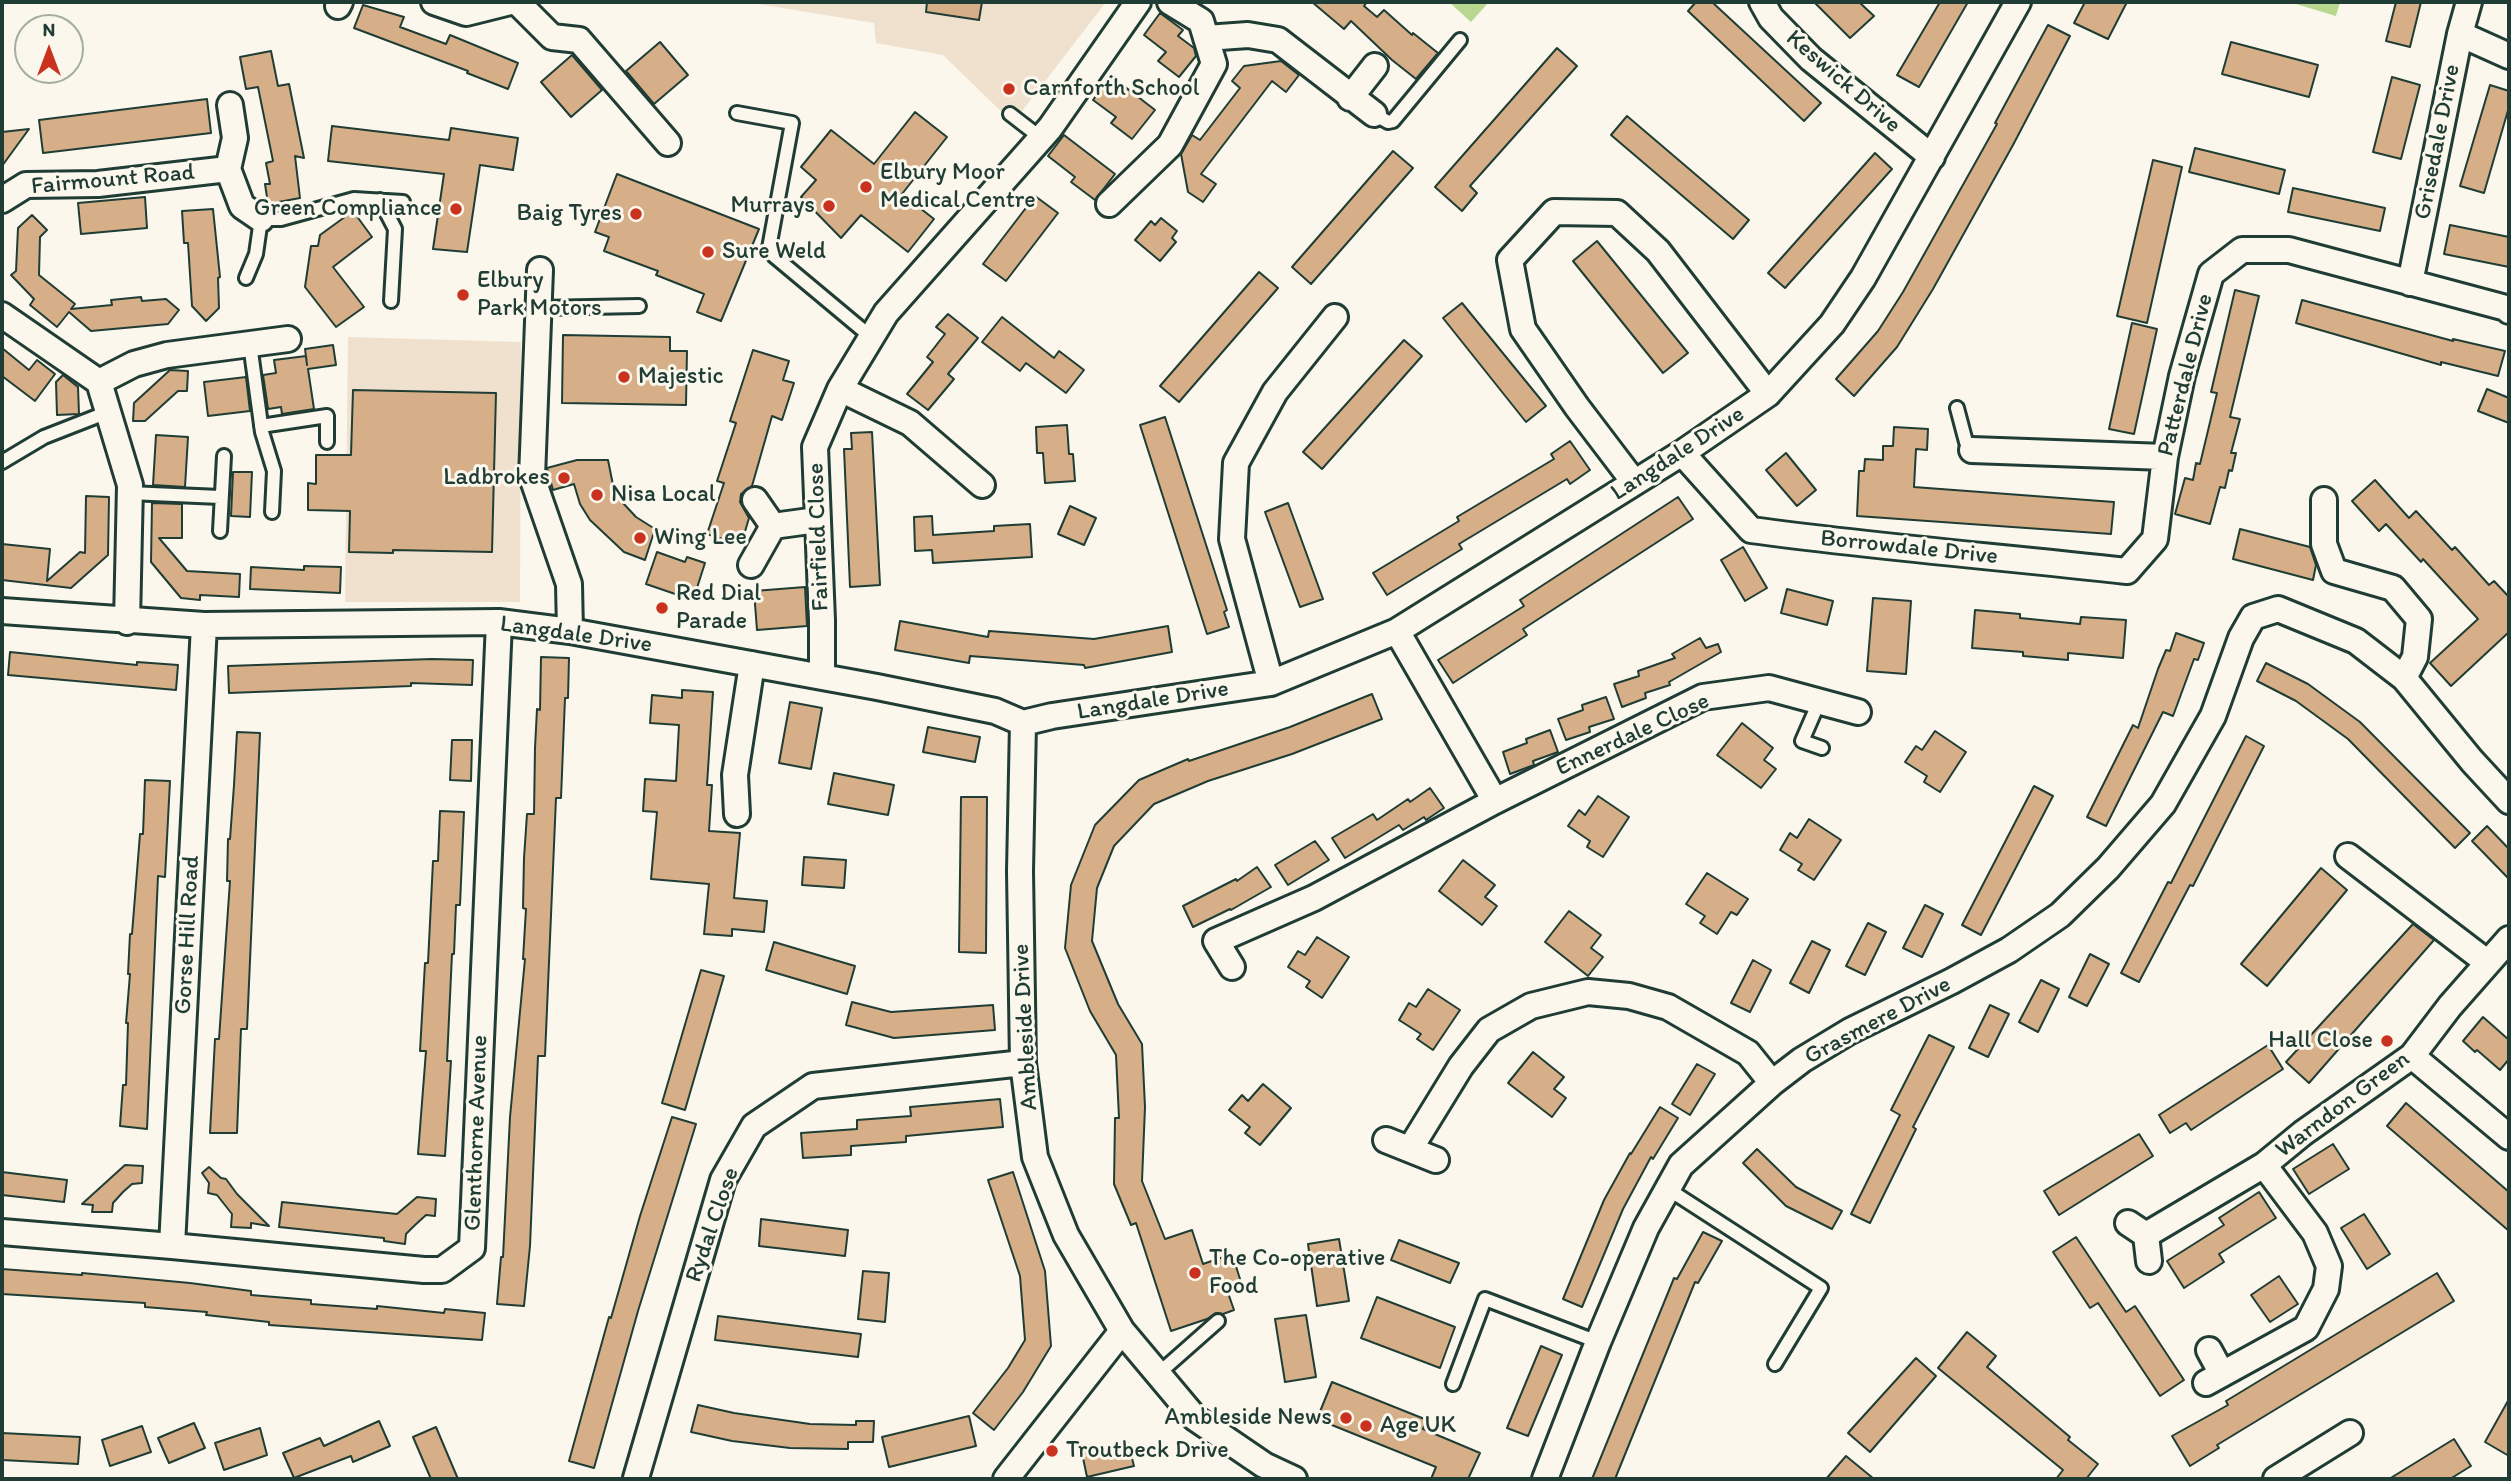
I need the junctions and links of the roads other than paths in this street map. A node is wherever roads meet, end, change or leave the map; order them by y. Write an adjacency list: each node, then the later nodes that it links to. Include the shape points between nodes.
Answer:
1 (434, 2): 2 (street, via 466,13)
2 (510, 2)
3 (517, 2): 20 (street, via 552,37 579,40)
4 (1138, 2): 19 (street, Fairfield Close)
5 (1170, 2): 10 (street, via 1201,21)
6 (1762, 2): 21 (street, Keswick Drive, via 1771,18 1811,59)
7 (2018, 2): 21 (street, Langdale Drive)
8 (2469, 2): 9 (street, Grisedale Drive)
9 (2460, 34): 12 (street); 30 (street, Grisedale Drive)
10 (1206, 38): 14 (street, via 1248,35 1278,40); 26 (street, via 1214,64 1170,145)
11 (1460, 40): 18 (lane, via 1393,121)
12 (2509, 56)
13 (1374, 66): 14 (street)
14 (1350, 98): 18 (street)
15 (230, 105): 22 (street, Fairmount Road, via 235,138)
16 (737, 113): 37 (lane, via 792,123 769,248)
17 (1010, 114): 19 (lane)
18 (1374, 114)
19 (1041, 138): 37 (street, Fairfield Close, via 886,313)
20 (668, 143)
21 (1932, 157): 42 (street, Langdale Drive, via 1832,324)
22 (228, 169): 23 (street, Fairmount Road, via 97,184 26,185); 27 (street, Fairmount Road, via 242,206)
23 (2, 200)
24 (380, 200): 25 (lane); 27 (lane, via 354,200 281,219); 31 (lane, via 395,229)
25 (403, 202)
26 (1109, 204)
27 (261, 219): 29 (lane, via 256,254)
28 (540, 271): 33 (street)
29 (246, 278)
30 (2410, 283): 34 (street, Patterdale Drive); 50 (street, Patterdale Drive, via 2289,250 2242,250 2211,274)
31 (390, 301)
32 (639, 306): 33 (lane)
33 (540, 308): 68 (street, via 533,477 569,584)
34 (2509, 311)
35 (2, 316): 40 (street)
36 (1335, 317): 73 (street, via 1275,392 1236,463 1232,540)
37 (871, 337): 41 (street, Fairfield Close)
38 (288, 339): 39 (street)
39 (250, 344): 40 (street, via 167,355 134,364); 45 (lane)
40 (99, 382): 44 (street)
41 (840, 389): 53 (street, via 910,423); 59 (street, Fairfield Close, via 815,447)
42 (1768, 394): 48 (street, Langdale Drive); 52 (street, via 1658,251 1617,214 1554,212 1510,260 1522,329)
43 (1957, 408): 47 (lane)
44 (108, 412): 51 (lane, via 44,437); 54 (street)
45 (261, 426): 46 (lane, via 327,416); 58 (lane, via 274,471)
46 (327, 442)
47 (1972, 450): 50 (street)
48 (1682, 453): 52 (street, Langdale Drive); 62 (street, Borrowdale Drive, via 1751,530 2127,571)
49 (224, 456): 55 (lane)
50 (2165, 457): 62 (street, Patterdale Drive)
51 (2, 462)
52 (1634, 482): 69 (street, Langdale Drive)
53 (982, 485)
54 (129, 493): 55 (lane); 65 (street)
55 (220, 497): 61 (lane)
56 (755, 500): 60 (street)
57 (2324, 500): 72 (street, via 2324,544 2334,571 2393,588 2419,619 2415,657)
58 (272, 512)
59 (817, 520): 60 (street); 71 (street, Fairfield Close)
60 (773, 526): 63 (street)
61 (220, 531)
62 (2155, 539)
63 (751, 565)
64 (2, 611): 65 (street, Langdale Drive)
65 (127, 621): 67 (street, Langdale Drive)
66 (499, 622): 67 (street, Langdale Drive); 68 (street, Langdale Drive); 95 (street, Glenthorne Avenue, via 472,1248 442,1270 424,1270)
67 (204, 625): 95 (street, Gorse Hill Road)
68 (570, 631): 70 (street, Langdale Drive)
69 (1397, 631): 73 (street, Langdale Drive); 78 (street)
70 (752, 664): 71 (street, Langdale Drive); 80 (street, via 735,775)
71 (822, 677): 76 (street, Langdale Drive, via 995,711)
72 (2404, 678): 79 (street); 87 (street, Grasmere Drive, via 2356,641 2278,609 2253,617 2213,716 2163,804 2060,915 2009,950 1850,1031)
73 (1271, 683): 76 (street, Langdale Drive)
74 (1819, 702): 75 (street, Ennerdale Close); 77 (lane, via 1801,741); 78 (street, Ennerdale Close, via 1769,688 1703,696)
75 (1858, 712)
76 (1023, 723): 86 (street, Ambleside Drive)
77 (1822, 748)
78 (1495, 801): 84 (street, Ennerdale Close, via 1314,898 1216,941)
79 (2509, 801)
80 (737, 814)
81 (2348, 856): 83 (street)
82 (2509, 939): 83 (street, Warndon Green)
83 (2488, 963): 85 (street, Warndon Green)
84 (1232, 967)
85 (2412, 1056): 88 (street); 92 (street, Warndon Green)
86 (1023, 1063): 98 (street, Ambleside Drive, via 1035,1157 1066,1235); 105 (street, Rydal Close, via 813,1086 754,1126 723,1180)
87 (1772, 1083): 90 (street, via 1748,1053 1668,1007 1629,996 1588,992 1531,1006 1489,1030 1461,1066); 93 (street, Grasmere Drive, via 1681,1165)
88 (2509, 1135)
89 (1386, 1140): 90 (street)
90 (1410, 1150): 91 (street)
91 (1436, 1160)
92 (2264, 1165): 96 (street, Warndon Green, via 2137,1229); 100 (street, via 2315,1233 2329,1266 2326,1289 2306,1328 2214,1379)
93 (1668, 1189): 99 (street, Grasmere Drive, via 1646,1228); 101 (lane, via 1821,1288)
94 (2, 1232): 95 (street, Glenthorne Avenue)
95 (172, 1245)
96 (2149, 1261)
97 (1218, 1321): 102 (lane)
98 (1122, 1331): 102 (street, Ambleside Drive); 106 (street)
99 (1598, 1342): 103 (lane, via 1485,1299); 108 (street, Grasmere Drive)
100 (2209, 1350)
101 (1775, 1364)
102 (1158, 1374): 107 (street, Ambleside Drive, via 1195,1418 1264,1465)
103 (1453, 1384)
104 (2350, 1433): 109 (street)
105 (636, 1478)
106 (1006, 1479)
107 (1294, 1479)
108 (1545, 1479)
109 (2276, 1479)

